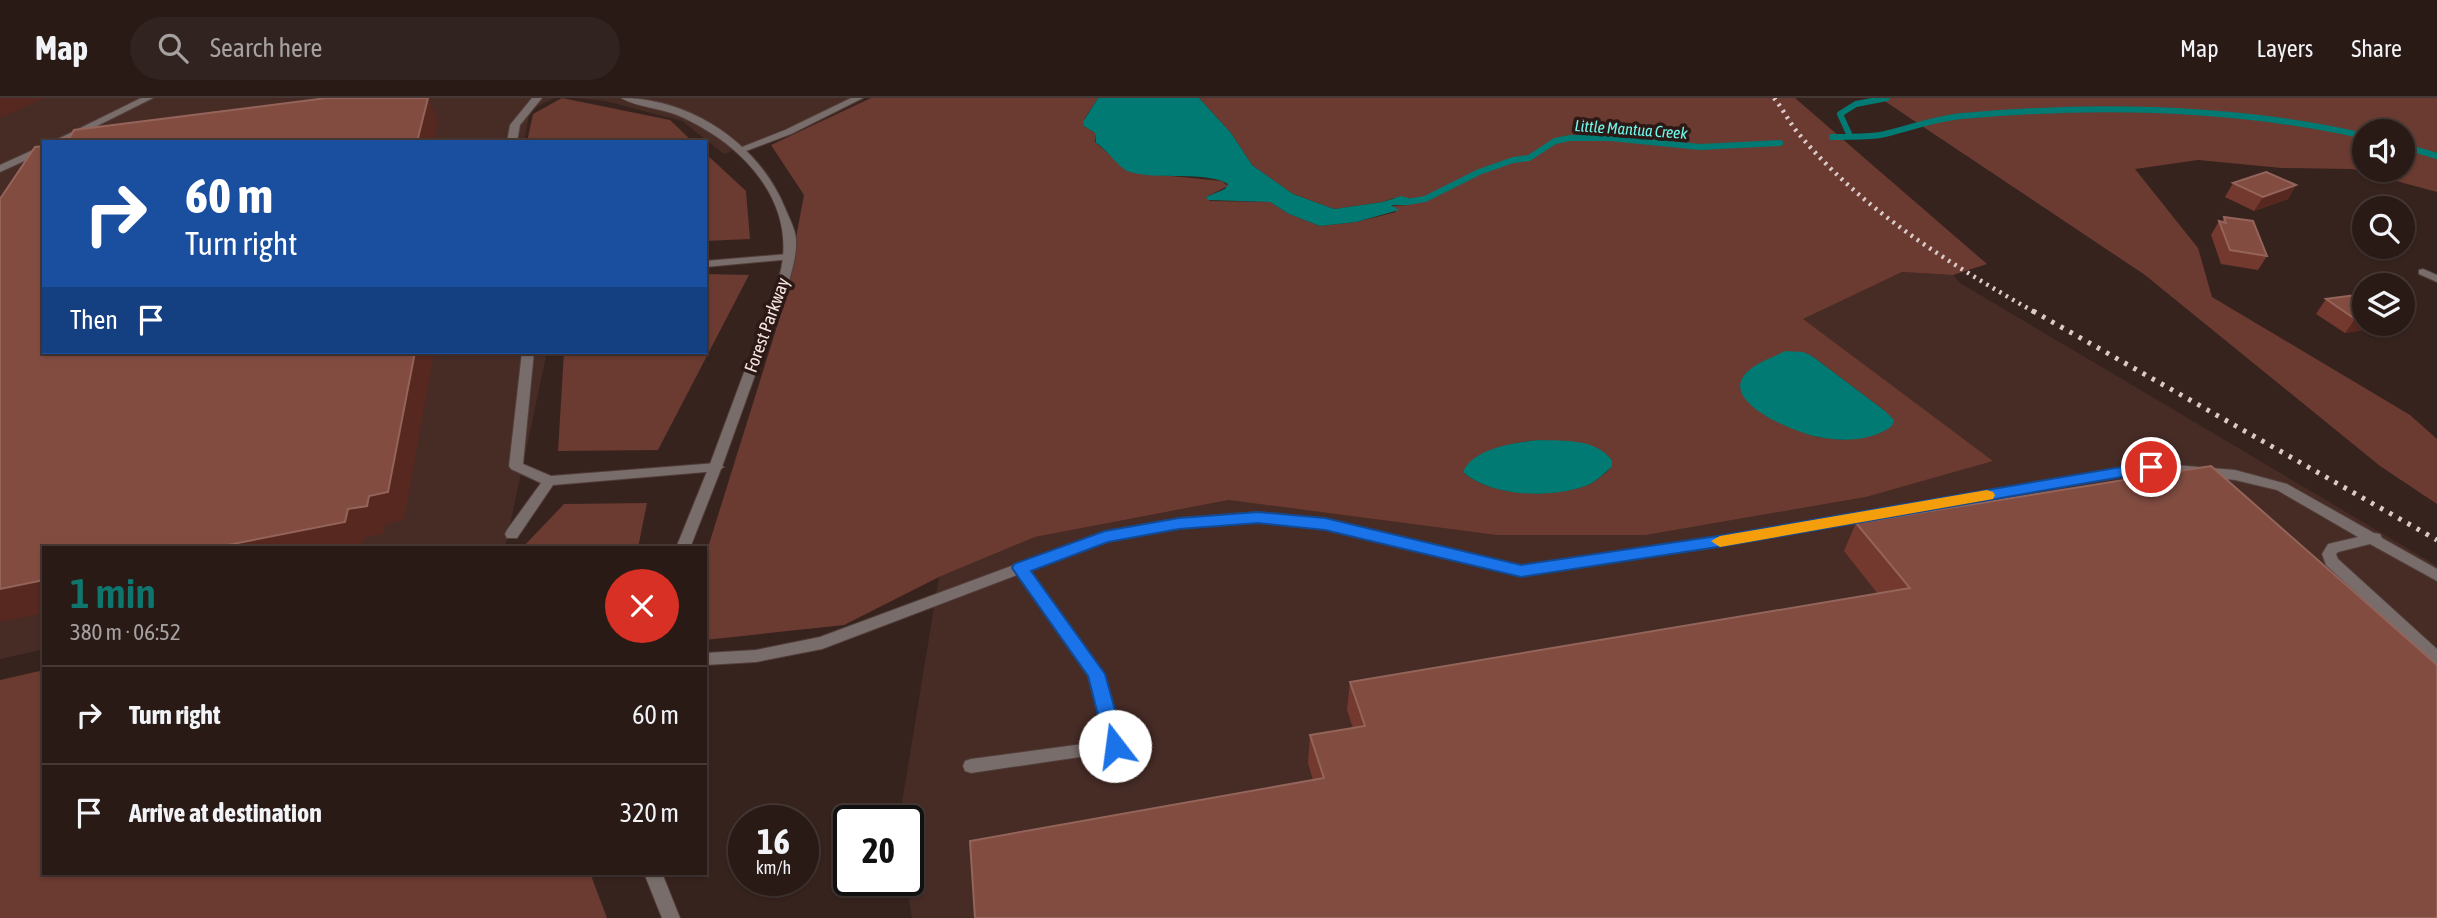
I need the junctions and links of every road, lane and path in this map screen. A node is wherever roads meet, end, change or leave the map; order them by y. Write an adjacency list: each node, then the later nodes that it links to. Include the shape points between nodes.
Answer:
1 (148, 98): 5 (street)
2 (537, 98): 6 (street, via 515,125)
3 (626, 98): 8 (street, Forest Parkway, via 708,126)
4 (858, 98): 8 (street)
5 (61, 140)
6 (512, 140)
7 (42, 149): 9 (street)
8 (743, 149): 10 (street, Forest Parkway, via 765,173 778,200 790,237)
9 (0, 169)
10 (788, 257): 11 (street); 15 (street, Forest Parkway)
11 (707, 264)
12 (2423, 272): 13 (street)
13 (2437, 279)
14 (528, 354): 16 (street, via 516,466)
15 (717, 467): 16 (street); 19 (street, Forest Parkway)
16 (549, 481): 17 (street)
17 (512, 534)
18 (2375, 538): 20 (street, via 2282,487 2235,475 2151,467 1521,571 1325,524 1258,517 1179,523 1105,537); 21 (street); 23 (street, via 2333,548 2331,561)
19 (684, 546)
20 (1020, 568): 22 (street, via 822,643 756,656); 24 (street, via 1096,674 1115,746)
21 (2437, 576)
22 (707, 659)
23 (2437, 659)
24 (971, 766)
25 (654, 875): 26 (street)
26 (671, 918)

